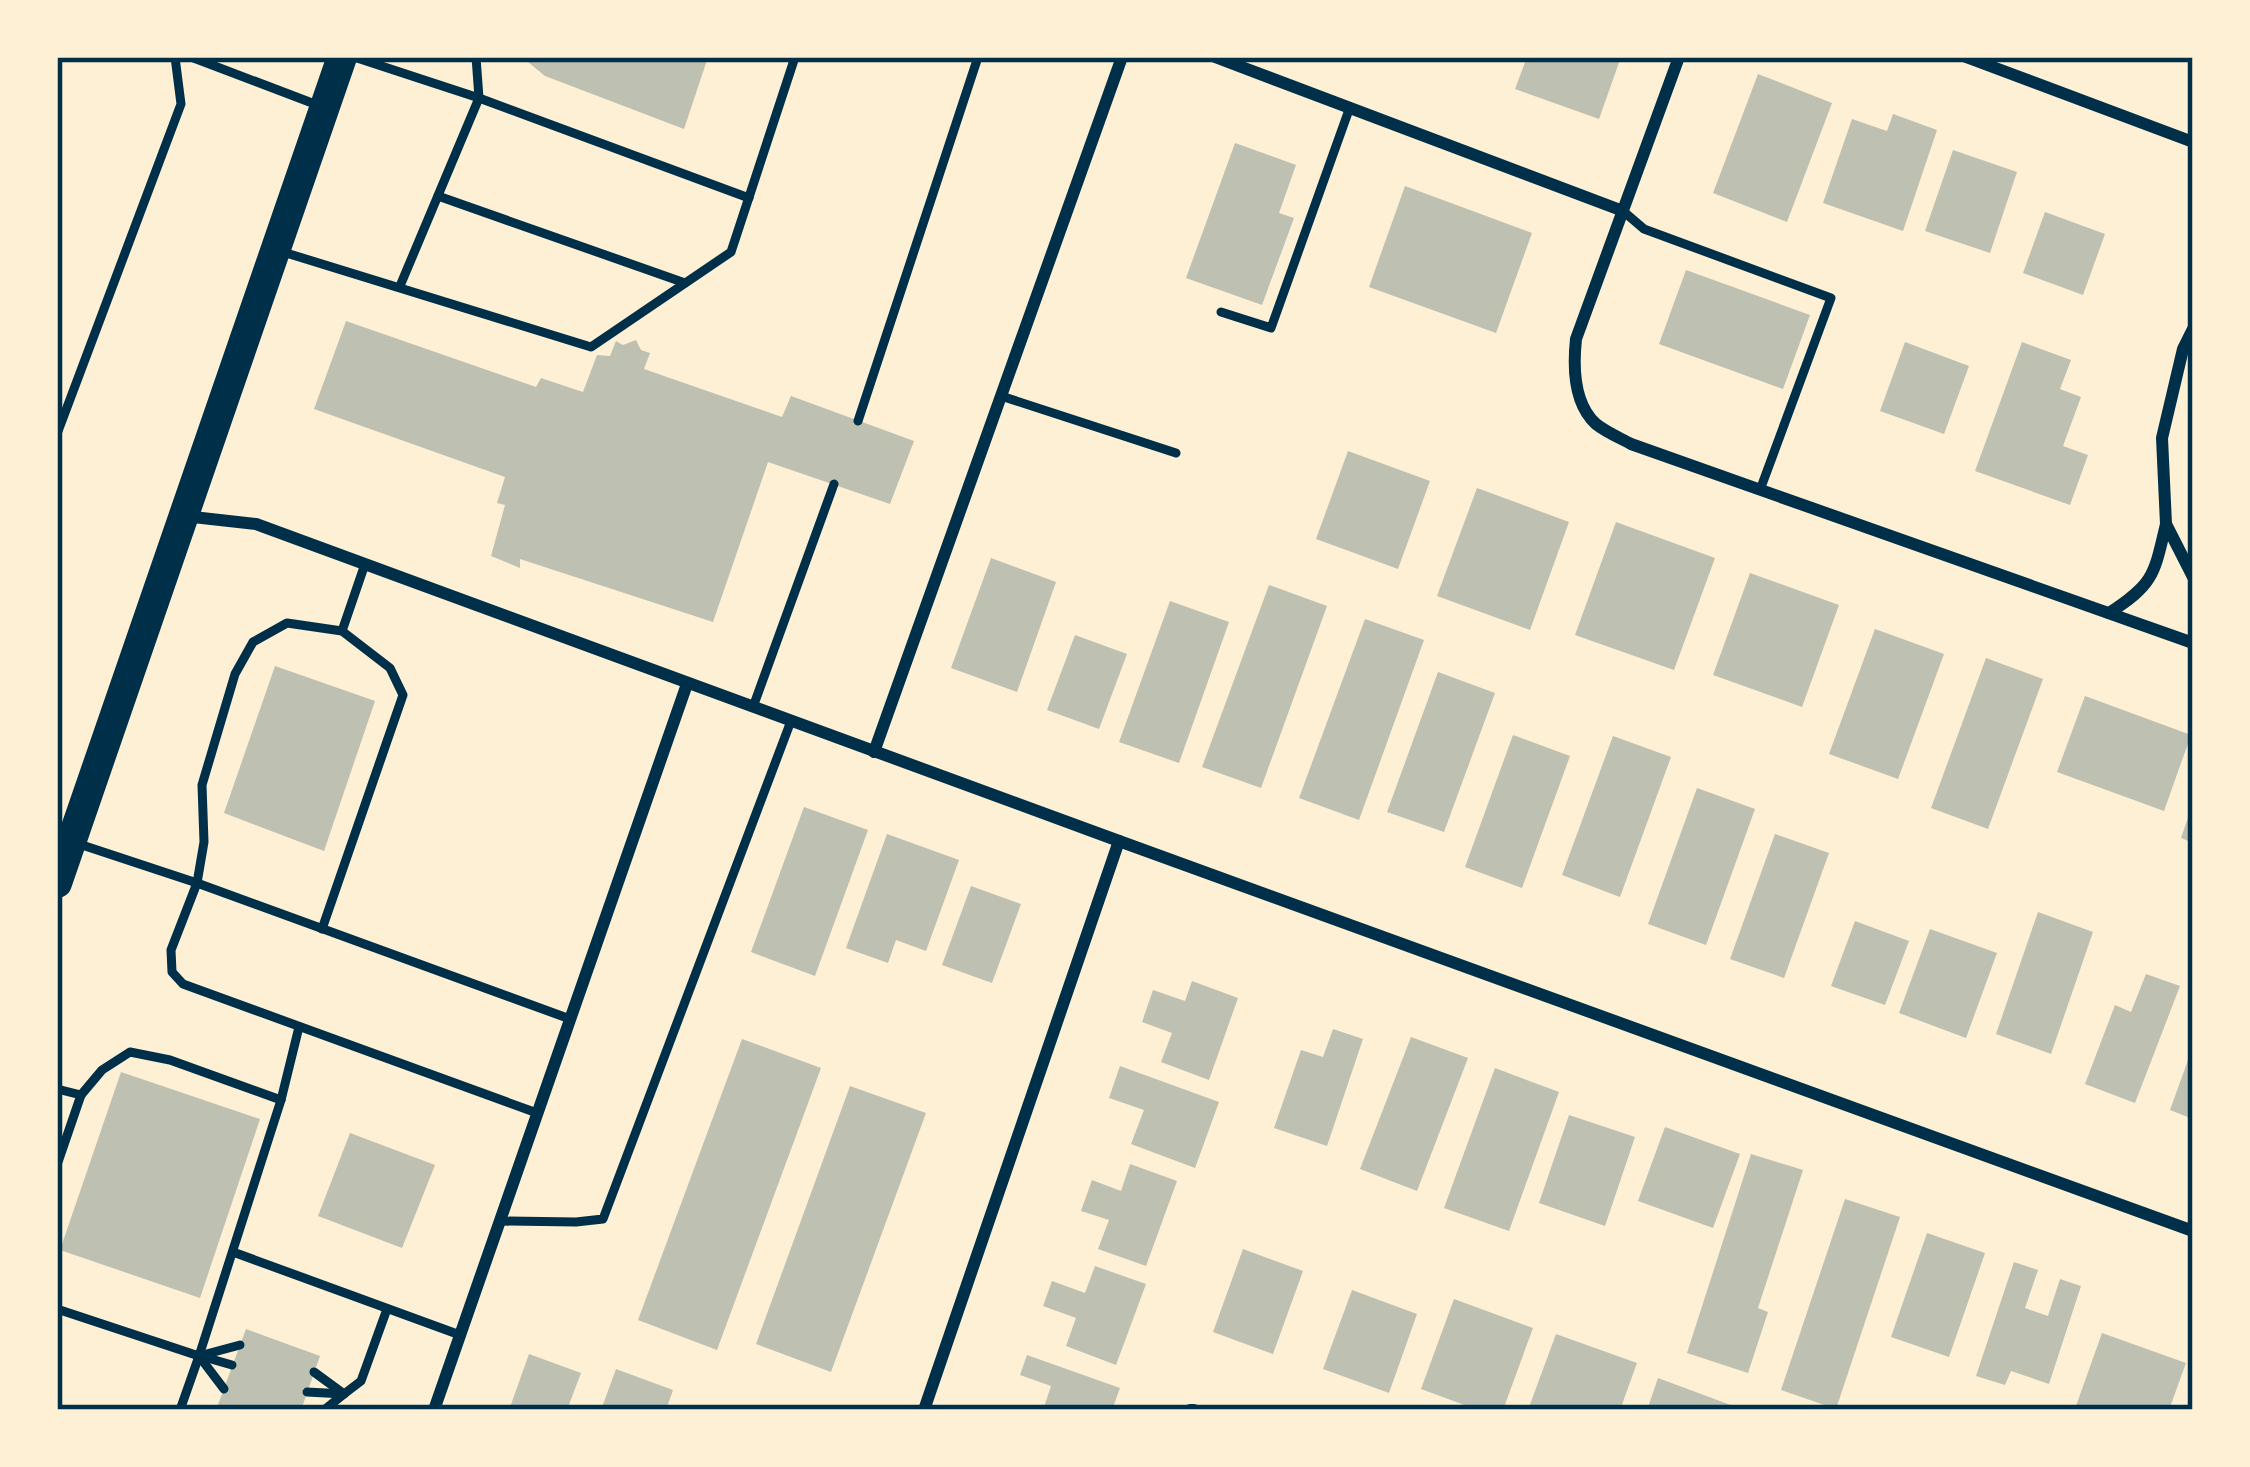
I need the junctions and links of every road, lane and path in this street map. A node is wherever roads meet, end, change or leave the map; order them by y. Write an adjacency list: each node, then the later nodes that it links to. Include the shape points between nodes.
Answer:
1 (175, 57): 26 (lane, via 181,104)
2 (190, 57): 14 (lane)
3 (342, 57): 14 (main road)
4 (354, 57): 12 (lane)
5 (476, 57): 12 (lane)
6 (795, 57): 17 (lane)
7 (978, 57): 25 (lane)
8 (1122, 57): 24 (street)
9 (1215, 57): 13 (street)
10 (1679, 57): 18 (street)
11 (1966, 57): 15 (street)
12 (479, 98): 16 (lane); 17 (lane)
13 (1350, 107): 18 (street); 22 (lane, via 1271,328)
14 (325, 108): 19 (main road)
15 (2193, 142)
16 (438, 196): 20 (lane); 21 (lane)
17 (749, 198): 20 (lane, via 731,252)
18 (1623, 211): 29 (street, via 1576,339 1578,396 1594,422 1631,444); 29 (lane, via 1644,229 1832,298)
19 (276, 250): 21 (lane); 30 (main road)
20 (685, 283): 21 (lane, via 591,347)
21 (400, 286)
22 (1221, 312)
23 (2193, 329): 31 (street, via 2162,438)
24 (1001, 396): 27 (lane); 40 (street)
25 (858, 421)
26 (57, 434)
27 (1176, 454)
28 (834, 484): 38 (lane)
29 (1760, 490): 34 (street)
30 (183, 516): 32 (street, via 256,524); 41 (main road)
31 (2167, 524): 33 (street); 34 (street, via 2140,593)
32 (365, 564): 35 (lane); 37 (street)
33 (2193, 577)
34 (2109, 613): 36 (street)
35 (342, 632): 44 (lane, via 287,623 253,642 235,674 202,785); 45 (lane, via 390,668 404,694)
36 (2193, 643)
37 (687, 684): 38 (street); 46 (street)
38 (753, 707): 39 (street)
39 (791, 721): 40 (street); 53 (lane, via 603,1220)
40 (874, 752): 42 (street)
41 (71, 842): 43 (main road); 44 (lane)
42 (1119, 842): 54 (street); 69 (street)
43 (57, 883)
44 (197, 883): 45 (lane); 47 (lane, via 176,932 172,972 183,984)
45 (322, 929): 46 (lane)
46 (570, 1019): 51 (street)
47 (299, 1027): 50 (lane); 51 (lane)
48 (57, 1089): 49 (lane)
49 (81, 1095): 50 (lane, via 130,1052); 52 (lane)
50 (281, 1100): 55 (lane)
51 (537, 1113): 53 (street)
52 (57, 1165)
53 (500, 1221): 58 (street)
54 (2193, 1231)
55 (233, 1252): 57 (lane); 60 (lane)
56 (57, 1309): 60 (lane)
57 (387, 1309): 58 (lane); 65 (lane, via 361,1381)
58 (460, 1335): 68 (street)
59 (240, 1345): 60 (lane)
60 (199, 1356): 61 (lane); 63 (lane); 66 (lane)
61 (232, 1365)
62 (314, 1372): 65 (lane)
63 (224, 1388)
64 (307, 1392): 65 (lane)
65 (344, 1394): 67 (lane)
66 (180, 1410)
67 (324, 1410)
68 (434, 1410)
69 (924, 1410)

